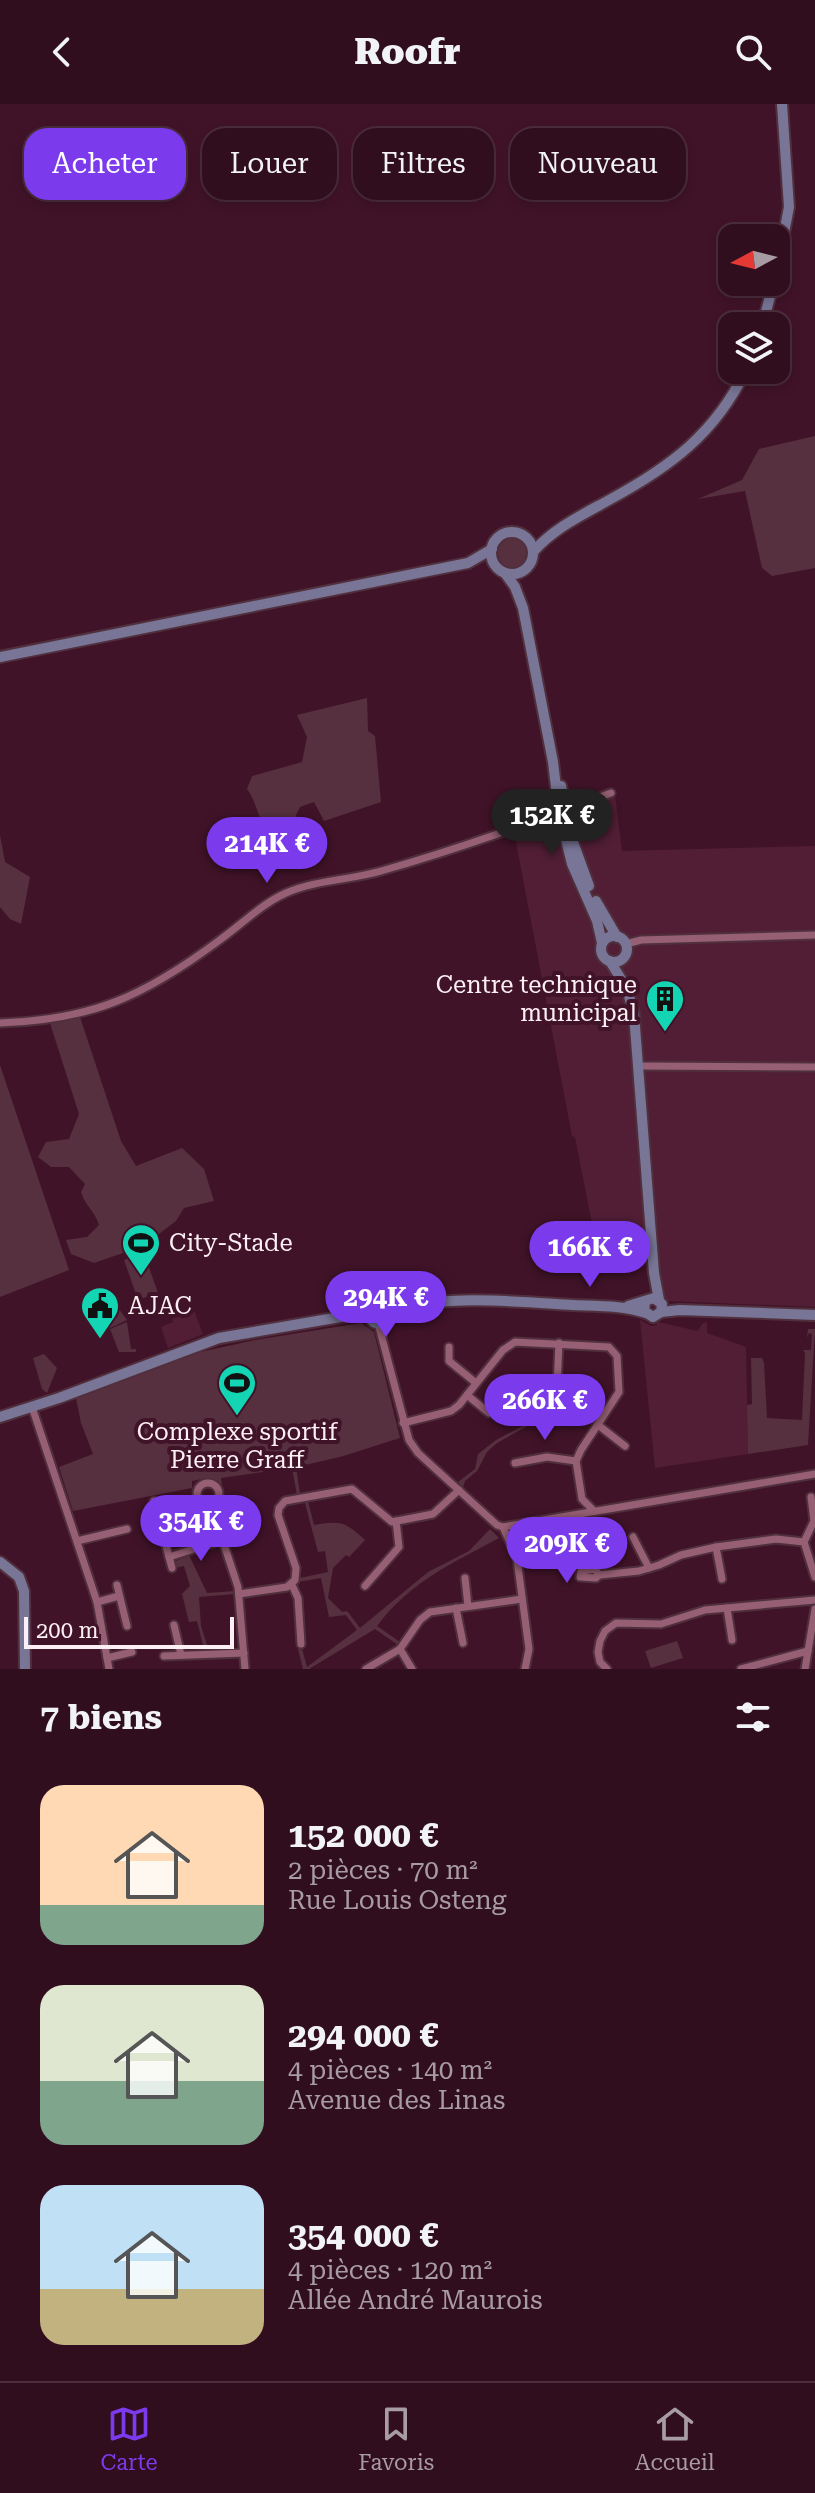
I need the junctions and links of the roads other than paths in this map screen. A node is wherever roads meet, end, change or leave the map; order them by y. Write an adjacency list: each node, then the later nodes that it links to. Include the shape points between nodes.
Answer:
1 (782, 104): 2 (street)
2 (786, 224)
3 (737, 384): 4 (street, via 715,420 683,454)
4 (555, 530): 5 (street); 7 (street)
5 (524, 536): 6 (street, via 505,533); 7 (street)
6 (492, 549): 8 (street); 9 (street)
7 (533, 552): 10 (street)
8 (468, 563): 9 (street); 13 (street)
9 (496, 566): 11 (street)
10 (524, 570): 11 (street); 12 (street)
11 (505, 573): 12 (street)
12 (523, 608): 15 (street)
13 (0, 657)
14 (611, 793): 15 (street)
15 (562, 810): 17 (street, via 585,877); 18 (street, via 572,864); 22 (street, via 375,873 287,892 178,971 118,1002 64,1017)
16 (815, 935): 17 (street)
17 (621, 940): 18 (street, via 608,937); 19 (street)
18 (602, 943): 20 (street, via 602,954)
19 (624, 957): 20 (street); 21 (street)
20 (610, 961): 21 (street)
21 (627, 989): 23 (street)
22 (0, 1023)
23 (639, 1066): 24 (street); 25 (street)
24 (815, 1067)
25 (654, 1305): 26 (street); 27 (street, via 471,1302 410,1307)
26 (815, 1315)
27 (378, 1318): 33 (street, via 355,1315 219,1338); 36 (street)
28 (559, 1343): 30 (street, via 510,1344); 32 (street); 37 (street, via 605,1346 617,1356 619,1392)
29 (449, 1347): 30 (street, via 449,1361)
30 (476, 1383): 31 (street)
31 (467, 1395): 34 (street); 36 (street, via 451,1411)
32 (553, 1398)
33 (32, 1407): 35 (street); 54 (street)
34 (489, 1413)
35 (0, 1417)
36 (403, 1423): 42 (street, via 415,1449)
37 (598, 1425): 38 (street); 39 (street)
38 (625, 1446)
39 (576, 1461): 40 (street, via 547,1457); 44 (street)
40 (515, 1463)
41 (815, 1474): 47 (street)
42 (459, 1490): 49 (street, via 433,1514); 50 (street)
43 (811, 1497): 55 (street, via 814,1521)
44 (582, 1499): 47 (street); 48 (street)
45 (154, 1501): 57 (street)
46 (211, 1505): 53 (street)
47 (594, 1511): 48 (street)
48 (575, 1515): 50 (street)
49 (396, 1521): 66 (street, via 387,1520 349,1489 285,1501 278,1515 296,1568); 67 (street, via 399,1547)
50 (503, 1527): 70 (street, via 516,1554)
51 (127, 1529): 54 (street)
52 (633, 1537): 60 (street)
53 (222, 1540): 57 (street); 68 (street)
54 (77, 1541): 72 (street)
55 (804, 1542): 56 (street, via 776,1539); 62 (street)
56 (716, 1547): 60 (street); 64 (street)
57 (169, 1557): 59 (street)
58 (0, 1562): 89 (street, via 19,1577 24,1591)
59 (172, 1568)
60 (649, 1568): 61 (street)
61 (599, 1575)
62 (815, 1577)
63 (465, 1578): 73 (street)
64 (722, 1579)
65 (117, 1585): 69 (street)
66 (292, 1585): 68 (street); 81 (street)
67 (365, 1586)
68 (239, 1594): 85 (street)
69 (119, 1596): 72 (street); 78 (street)
70 (522, 1599): 73 (street); 94 (street, via 529,1649)
71 (815, 1600): 75 (street)
72 (97, 1602): 88 (street)
73 (468, 1606): 74 (street)
74 (456, 1608): 80 (street); 82 (street, via 427,1613)
75 (727, 1608): 79 (street); 95 (street, via 661,1624 616,1623 600,1641 600,1662)
76 (815, 1609): 83 (street)
77 (174, 1625): 86 (street)
78 (127, 1626)
79 (732, 1640)
80 (463, 1643)
81 (301, 1644)
82 (400, 1649): 92 (street); 93 (street)
83 (808, 1651): 96 (street); 97 (street)
84 (132, 1652): 88 (street)
85 (244, 1653): 86 (street); 91 (street)
86 (181, 1655): 87 (street)
87 (164, 1656)
88 (107, 1658): 90 (street)
89 (25, 1669)
90 (109, 1669)
91 (245, 1669)
92 (366, 1669)
93 (412, 1669)
94 (525, 1669)
95 (607, 1669)
96 (741, 1669)
97 (805, 1669)

